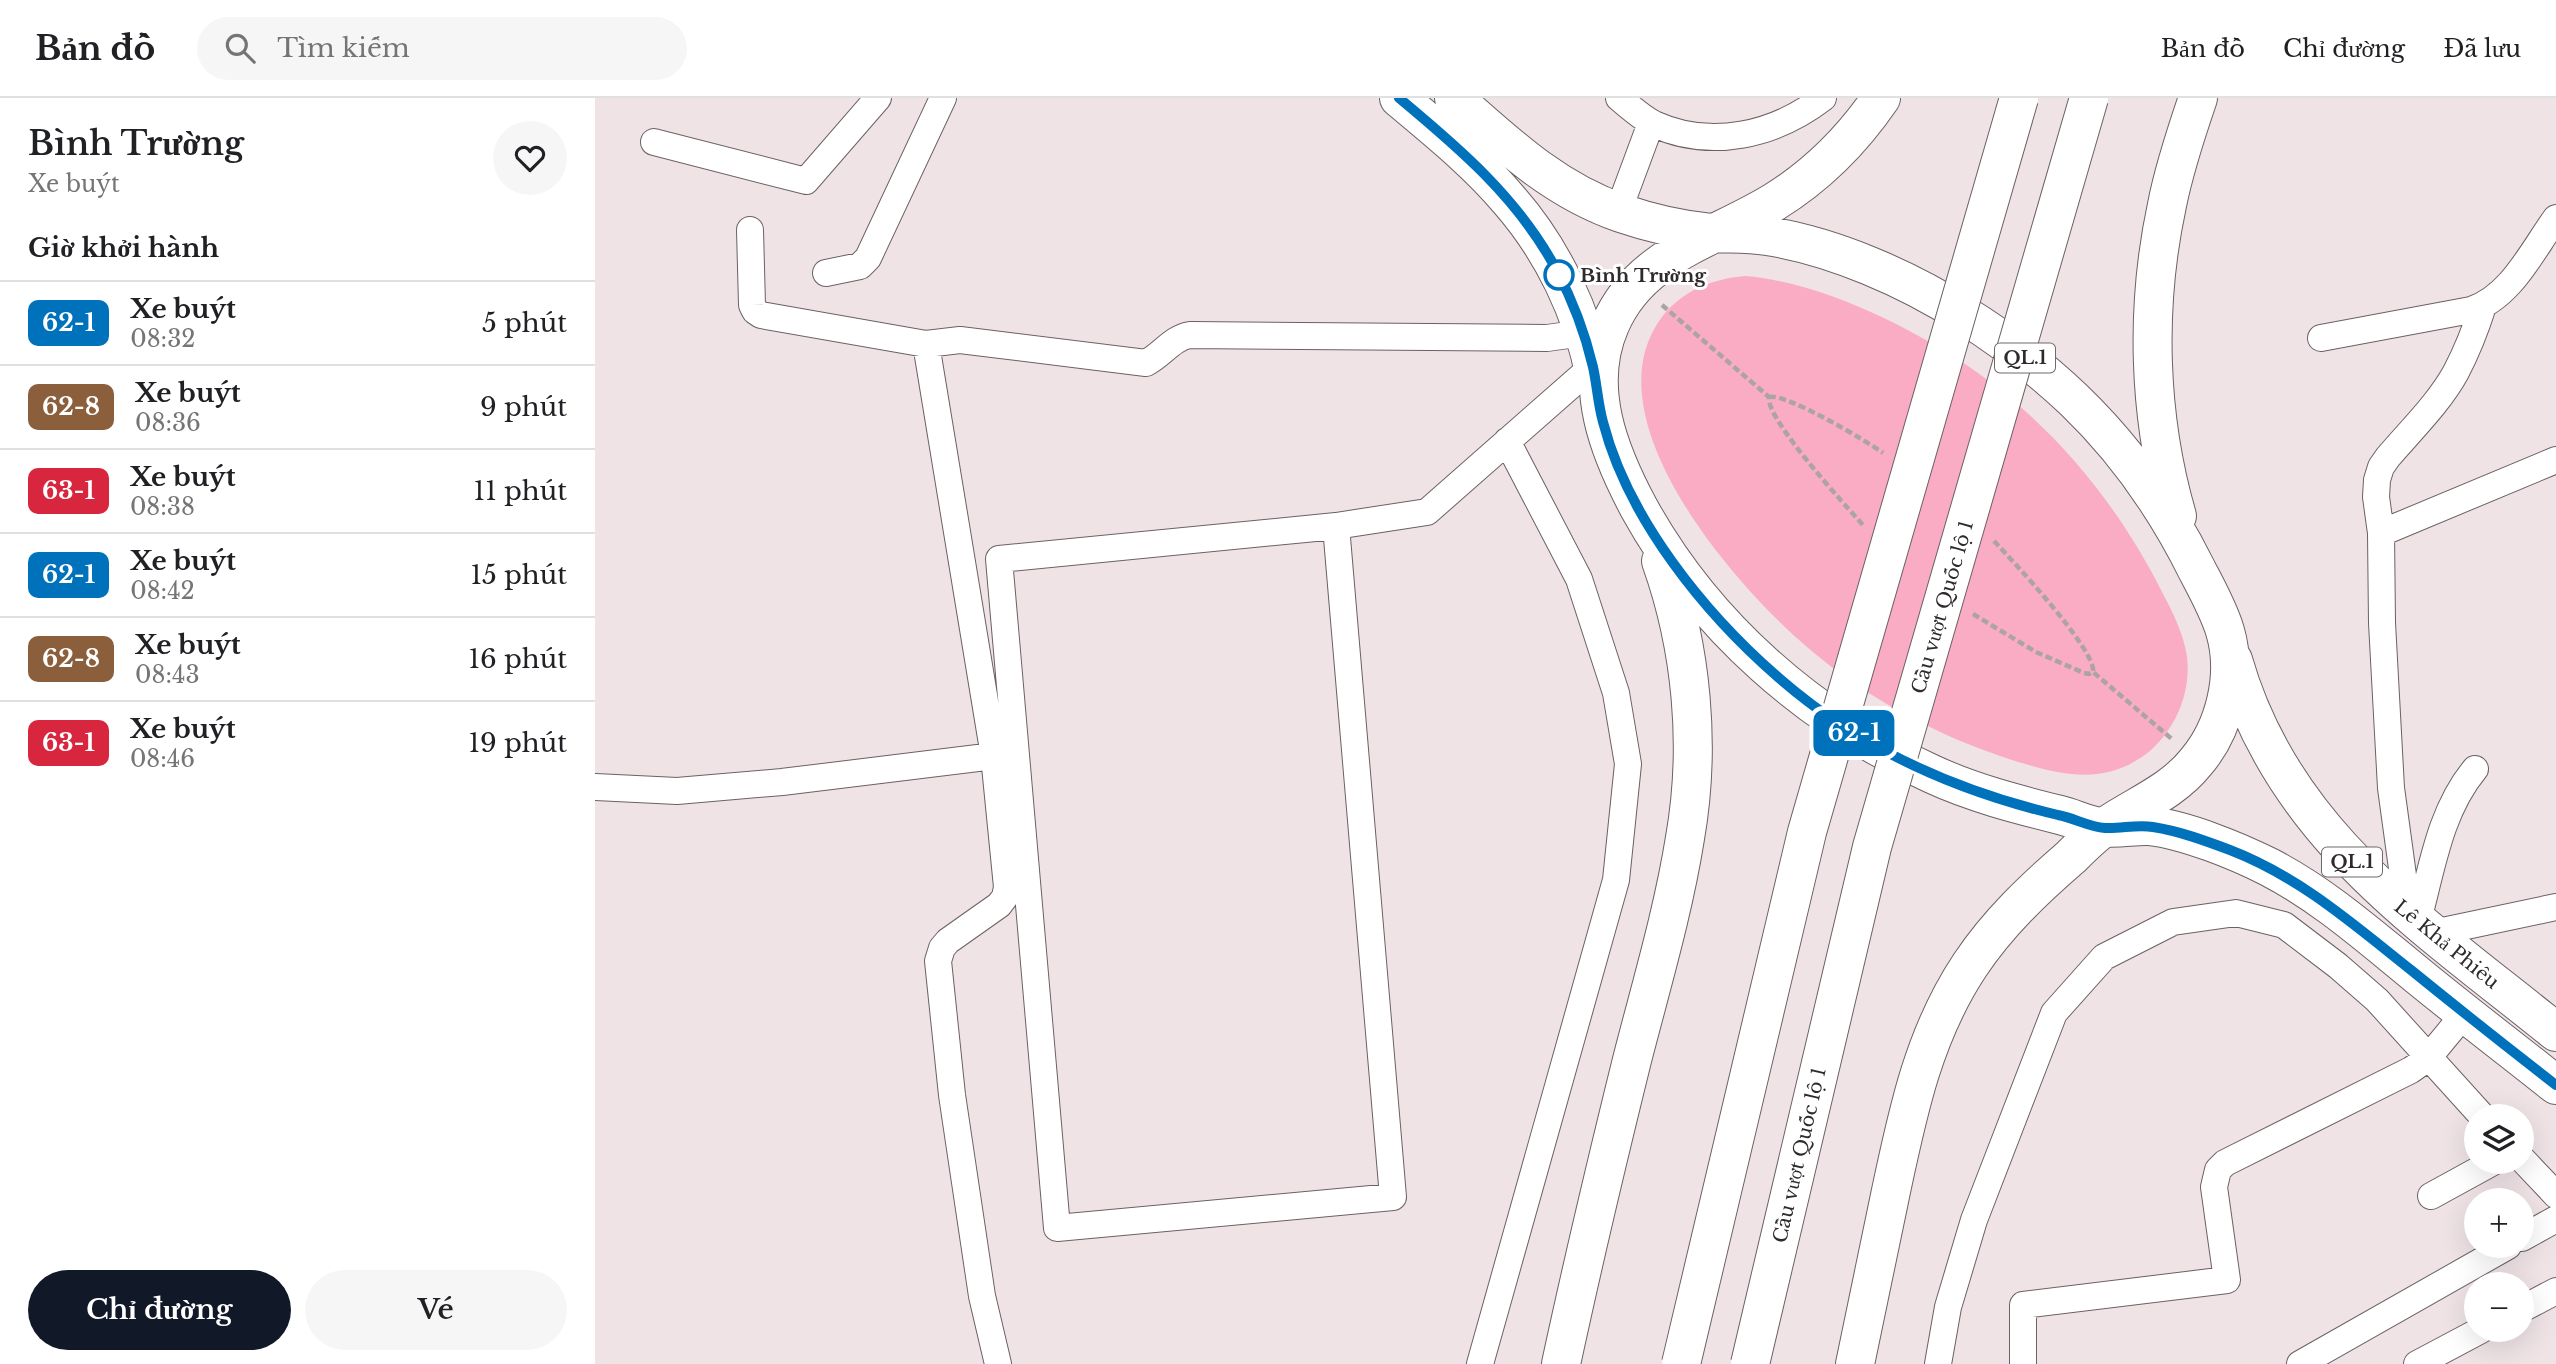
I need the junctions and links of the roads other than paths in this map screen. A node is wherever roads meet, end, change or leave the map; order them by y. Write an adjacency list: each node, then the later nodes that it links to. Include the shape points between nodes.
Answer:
1 (879, 98): 12 (street, via 806,181)
2 (943, 98): 17 (street, via 868,258 860,266)
3 (1399, 98): 21 (highway, QL.1, via 1463,152 1515,207 1557,270)
4 (1454, 98): 13 (highway, QL.1, via 1535,169)
5 (1619, 98): 11 (street)
6 (1823, 98): 11 (street, via 1795,117 1753,134 1692,136)
7 (1881, 98): 16 (highway, via 1857,131 1805,180 1766,207)
8 (2019, 98): 55 (highway, bridge, via 1807,832)
9 (2089, 98): 56 (highway, Cầu vượt Quốc lộ 1, bridge, via 1872,847)
10 (2198, 98): 27 (highway, via 2167,205 2153,306 2156,410 2168,480)
11 (1651, 123): 13 (street)
12 (654, 142)
13 (1618, 212): 16 (highway, QL.1)
14 (2556, 218): 18 (street, via 2506,288)
15 (750, 230): 20 (street, via 752,305 761,315)
16 (1712, 233): 21 (highway, QL.1, via 1674,253 1636,283 1615,314 1601,350 1598,374); 27 (highway, QL.1, via 1769,236 1868,266 1926,293 2003,340 2108,436)
17 (826, 273)
18 (2483, 306): 19 (street); 26 (street, via 2455,373 2381,467 2376,497)
19 (2321, 338)
20 (926, 344): 21 (street, via 960,340 1146,363 1190,335 1547,338); 29 (street)
21 (1591, 366): 22 (street); 24 (highway, QL.1, via 1603,424 1623,478)
22 (1507, 442): 25 (street, via 1427,512); 53 (street, via 1579,579 1616,693 1629,764 1616,880)
23 (2556, 460): 26 (street)
24 (1647, 523): 32 (highway, QL.1, via 1707,607 1742,645 1816,708 1935,776 2010,803); 54 (highway, via 1666,575 1684,652 1692,731 1691,789 1677,881)
25 (1336, 526): 25 (street, via 999,559 1057,1228 1393,1197)
26 (2381, 533): 34 (street, via 2391,788)
27 (2187, 548): 28 (highway, QL.1)
28 (2225, 631): 32 (highway, QL.1, via 2226,702 2210,743 2181,779); 34 (highway, Lê Khả Phiêu / QL.1, via 2249,704 2283,772 2327,834 2370,880)
29 (994, 756): 31 (street, via 677,791); 52 (street, via 1005,897 949,941 940,954 938,971 982,1297)
30 (2475, 769): 34 (street, via 2450,806)
31 (595, 787)
32 (2103, 828): 35 (highway, QL.1, via 2151,826 2245,857 2302,886); 57 (highway, via 2039,885 1990,938 1933,1034 1909,1105)
33 (2556, 907): 34 (street)
34 (2420, 921): 38 (highway, Lê Khả Phiêu / QL.1)
35 (2406, 966): 36 (street); 37 (highway, QL.1)
36 (2377, 1000): 39 (street); 58 (street, via 2284,925 2236,913 2173,922 2103,957 2054,1013 1975,1220 1948,1307)
37 (2465, 1013): 39 (street); 40 (highway, QL.1)
38 (2556, 1032)
39 (2428, 1058): 41 (street); 59 (street, via 2218,1170 2214,1186 2227,1280 2023,1305)
40 (2556, 1085)
41 (2471, 1104)
42 (2534, 1172): 44 (street)
43 (2471, 1174): 45 (street)
44 (2556, 1195)
45 (2431, 1196)
46 (2556, 1219): 47 (street)
47 (2534, 1231)
48 (2487, 1258): 60 (street)
49 (2556, 1291): 50 (street)
50 (2534, 1303)
51 (2464, 1339): 61 (street)
52 (998, 1364)
53 (1480, 1364)
54 (1561, 1364)
55 (1681, 1364)
56 (1750, 1364)
57 (1855, 1364)
58 (1937, 1364)
59 (2023, 1364)
60 (2300, 1364)
61 (2417, 1364)

